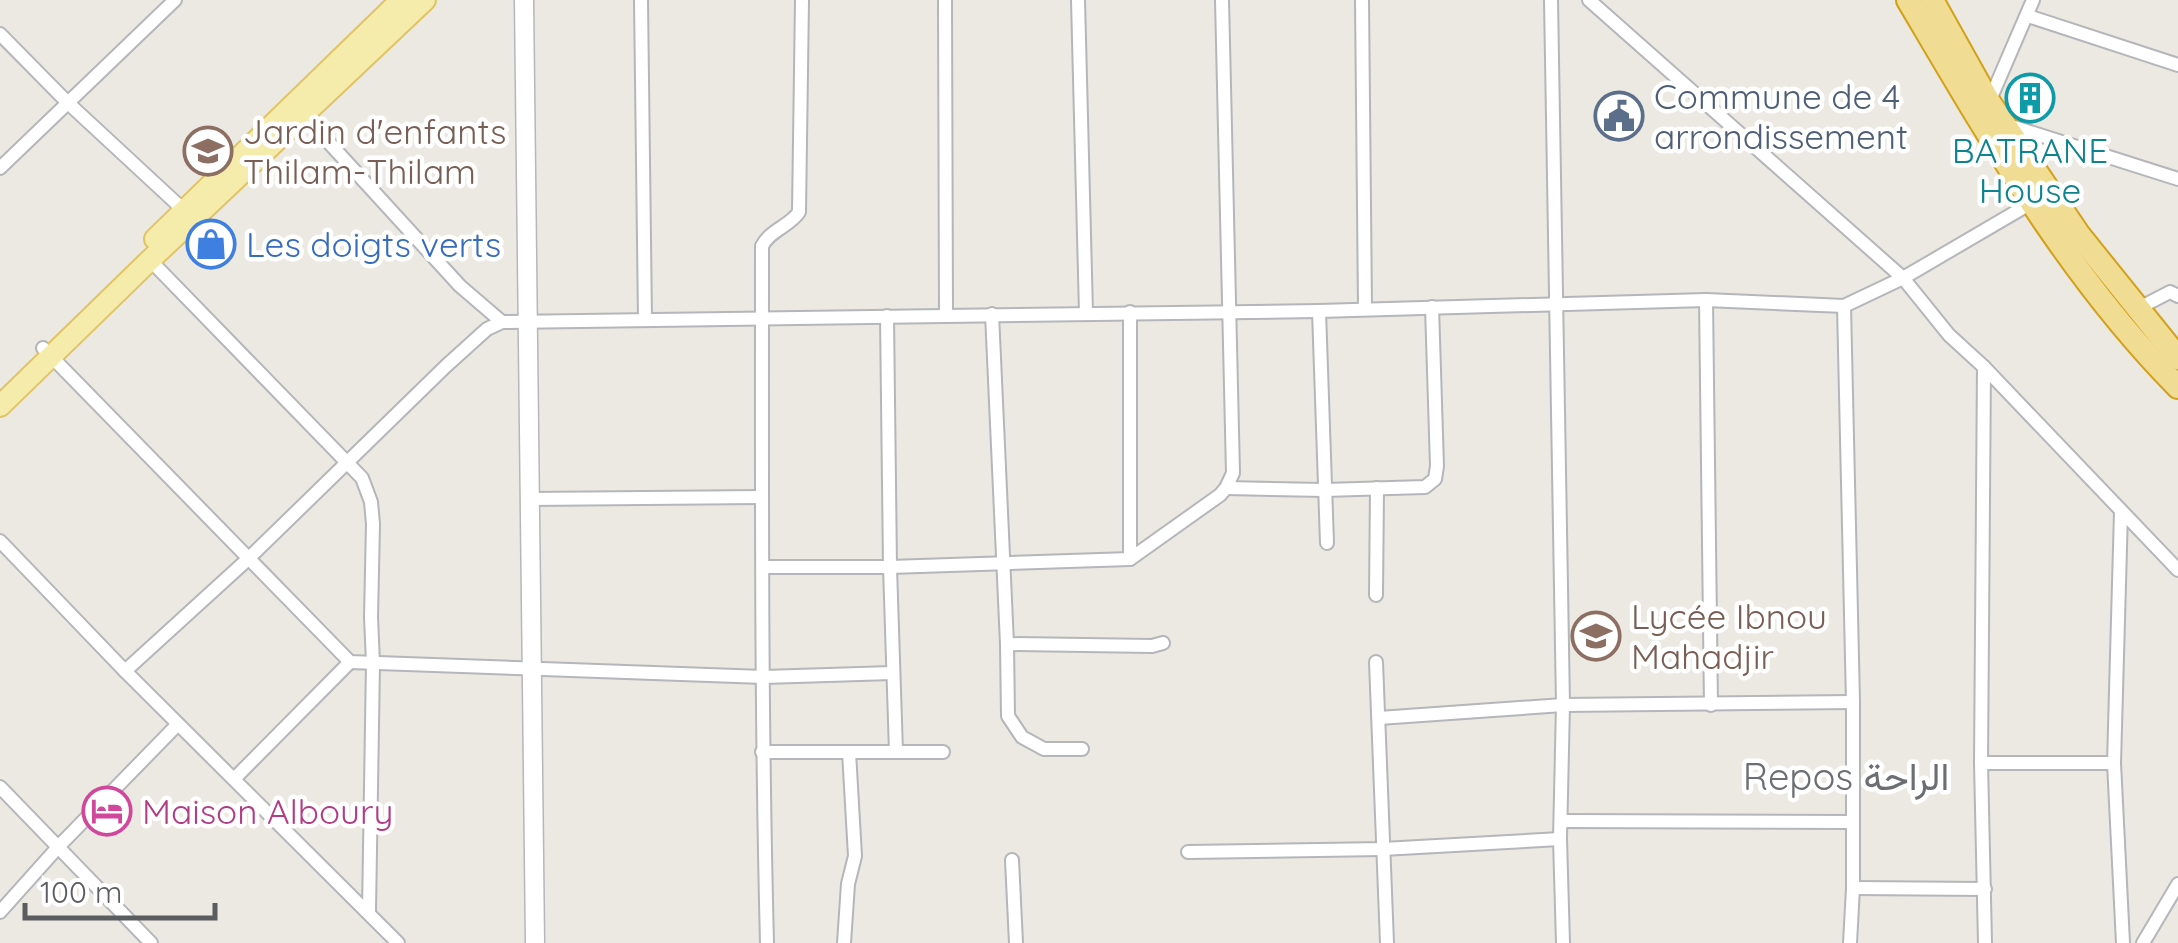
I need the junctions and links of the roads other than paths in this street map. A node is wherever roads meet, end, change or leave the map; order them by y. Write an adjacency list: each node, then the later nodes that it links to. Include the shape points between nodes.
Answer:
1 (175, 0): 19 (street)
2 (401, 0): 21 (main road)
3 (425, 0): 21 (main road)
4 (524, 0): 46 (street)
5 (641, 0): 43 (street)
6 (802, 0): 44 (street, via 799,212 762,246)
7 (945, 0): 41 (street)
8 (1078, 0): 39 (street)
9 (1222, 0): 36 (street)
10 (1362, 0): 33 (street)
11 (1551, 0): 31 (street)
12 (1589, 0): 28 (street)
13 (1908, 0): 25 (highway)
14 (1932, 0): 20 (highway)
15 (2034, 0): 16 (street)
16 (2028, 16): 18 (street); 20 (street)
17 (0, 34): 19 (street)
18 (2178, 65)
19 (67, 102): 23 (street); 26 (street)
20 (1989, 102): 22 (highway)
21 (299, 110): 26 (main road); 45 (street, via 460,286)
22 (2006, 124): 24 (street); 35 (highway)
23 (0, 168)
24 (2178, 179)
25 (2032, 202): 28 (street); 48 (highway)
26 (188, 215): 27 (main road); 47 (main road)
27 (150, 260): 47 (main road); 55 (street)
28 (1903, 278): 32 (street); 50 (street)
29 (2178, 296): 35 (street, via 2170,292)
30 (1706, 300): 31 (street); 32 (street); 82 (street)
31 (1554, 304): 34 (street); 81 (street)
32 (1844, 306): 80 (street)
33 (1365, 308): 34 (street); 37 (street)
34 (1432, 308): 57 (street, via 1436,479 1425,487)
35 (2137, 309): 49 (highway)
36 (1230, 310): 37 (street); 38 (street); 56 (street, via 1233,472)
37 (1319, 310): 58 (street)
38 (1130, 312): 39 (street); 65 (street)
39 (1086, 313): 40 (street)
40 (992, 314): 41 (street); 66 (street)
41 (946, 315): 42 (street)
42 (887, 316): 44 (street); 68 (street)
43 (646, 320): 44 (street); 46 (street)
44 (762, 320): 59 (street)
45 (502, 322): 46 (street); 55 (street, via 486,329)
46 (526, 322): 60 (street)
47 (47, 352): 52 (main road); 54 (main road); 64 (street)
48 (2144, 353): 51 (highway); 53 (highway)
49 (2176, 355)
50 (1984, 367): 61 (street); 90 (street)
51 (2178, 386)
52 (0, 390)
53 (2178, 398)
54 (0, 406)
55 (347, 463): 64 (street); 75 (street, via 371,502)
56 (1226, 488): 58 (street); 65 (street)
57 (1378, 488): 58 (street); 70 (street)
58 (1325, 490): 63 (street)
59 (762, 496): 60 (street); 67 (street)
60 (529, 499): 76 (street)
61 (2120, 512): 69 (street); 91 (street)
62 (0, 541): 77 (street)
63 (1327, 543)
64 (248, 559): 73 (street); 77 (street)
65 (1130, 559): 66 (street)
66 (1002, 563): 68 (street); 72 (street)
67 (763, 567): 68 (street); 79 (street)
68 (890, 567): 78 (street)
69 (2178, 570)
70 (1376, 595)
71 (1163, 643): 72 (street)
72 (1007, 644): 85 (street, via 1008,716 1022,737 1044,749)
73 (350, 662): 75 (street); 92 (street)
74 (1376, 662): 83 (street)
75 (373, 663): 76 (street); 105 (street)
76 (531, 668): 79 (street); 108 (street)
77 (126, 672): 84 (street)
78 (892, 673): 79 (street); 88 (street)
79 (764, 677): 86 (street)
80 (1853, 702): 82 (street); 95 (street)
81 (1562, 706): 82 (street); 83 (street); 94 (street)
82 (1711, 706)
83 (1380, 718): 98 (street)
84 (178, 724): 92 (street); 97 (street)
85 (1082, 749)
86 (762, 752): 87 (street); 109 (street)
87 (848, 752): 88 (street); 110 (street, via 855,856)
88 (896, 752): 89 (street)
89 (943, 752)
90 (1982, 763): 91 (street); 102 (street)
91 (2114, 763): 116 (street)
92 (234, 779): 105 (street)
93 (0, 786): 97 (street)
94 (1561, 821): 95 (street); 96 (street)
95 (1852, 822): 101 (street)
96 (1560, 839): 98 (street); 113 (street)
97 (58, 846): 104 (street); 106 (street)
98 (1382, 849): 99 (street); 112 (street)
99 (1188, 852)
100 (1012, 860): 111 (street)
101 (1853, 888): 102 (street); 114 (street)
102 (1986, 889): 115 (street)
103 (2177, 889): 117 (street)
104 (0, 912)
105 (369, 912): 107 (street)
106 (151, 943)
107 (398, 943)
108 (535, 943)
109 (766, 943)
110 (844, 943)
111 (1016, 943)
112 (1387, 943)
113 (1562, 943)
114 (1850, 943)
115 (1985, 943)
116 (2123, 943)
117 (2143, 943)

